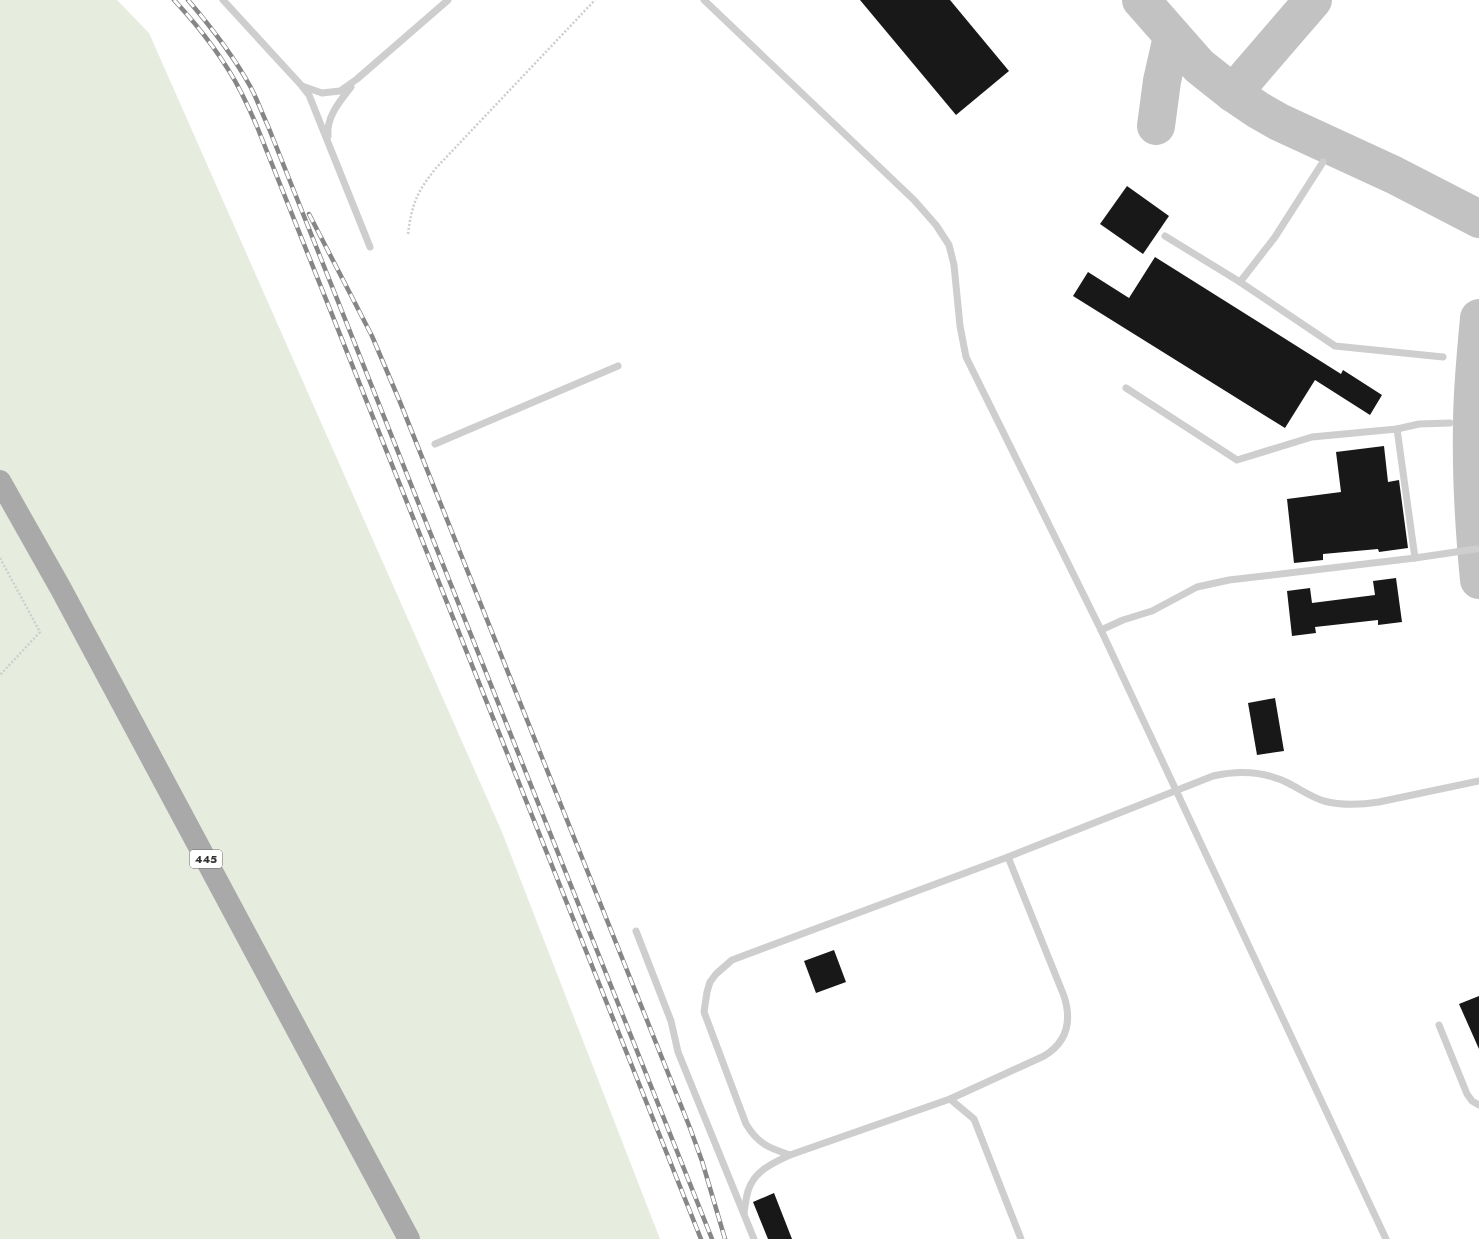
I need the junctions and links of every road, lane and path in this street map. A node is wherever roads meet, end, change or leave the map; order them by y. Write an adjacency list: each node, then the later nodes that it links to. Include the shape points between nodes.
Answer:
1 (224, 0): 6 (lane)
2 (448, 0): 5 (lane)
3 (595, 0): 9 (path, via 421,186 411,211)
4 (704, 0): 23 (lane, via 914,200 936,225 948,245 954,265 966,357)
5 (357, 79): 6 (lane, via 340,91 330,93); 7 (lane, via 332,115 327,130)
6 (302, 86): 7 (lane, via 309,95)
7 (329, 144): 11 (lane)
8 (1323, 162): 12 (lane, via 1275,237)
9 (408, 234)
10 (1164, 236): 12 (lane)
11 (370, 247)
12 (1240, 282): 13 (lane, via 1335,346)
13 (1443, 357)
14 (618, 366): 18 (lane)
15 (1126, 388): 17 (lane, via 1237,460 1312,437)
16 (1450, 423): 17 (lane, via 1419,424)
17 (1397, 429): 22 (lane)
18 (434, 444)
19 (0, 480): 34 (main road, 445)
20 (1476, 549): 22 (lane)
21 (0, 558): 24 (path, via 40,632)
22 (1415, 558): 23 (lane, via 1229,580 1197,587 1152,611)
23 (1101, 630): 26 (lane)
24 (0, 674)
25 (1479, 781): 26 (lane, via 1363,805 1343,805 1323,800 1281,780 1253,772 1220,774)
26 (1176, 790): 27 (lane); 37 (lane)
27 (1008, 857): 30 (lane, via 1064,996 1068,1008 1067,1028 1054,1050); 32 (lane, via 732,960 710,982 704,1012 746,1124 752,1134 768,1147)
28 (636, 931): 33 (lane, via 671,1021 678,1052)
29 (1439, 1025): 31 (lane, via 1467,1094)
30 (950, 1099): 32 (lane); 36 (lane, via 974,1119)
31 (1479, 1105)
32 (790, 1155): 33 (lane, via 770,1164 760,1172 748,1189)
33 (744, 1213): 35 (lane)
34 (409, 1239)
35 (754, 1239)
36 (1021, 1239)
37 (1386, 1239)

